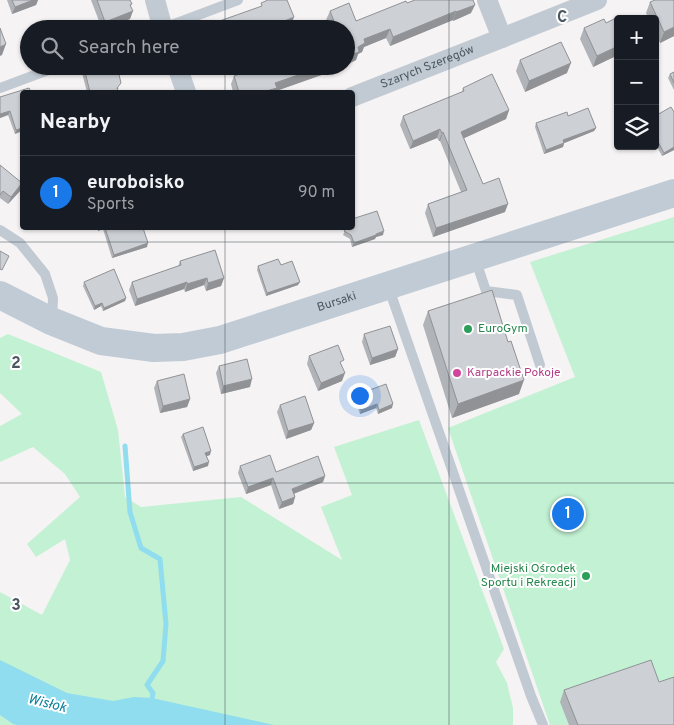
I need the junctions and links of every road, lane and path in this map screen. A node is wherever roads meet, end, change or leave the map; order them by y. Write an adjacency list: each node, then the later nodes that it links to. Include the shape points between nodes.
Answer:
1 (155, 0): 5 (street)
2 (238, 0): 6 (lane)
3 (486, 0): 7 (street)
4 (597, 0): 7 (street, Szarych Szeregów)
5 (161, 20)
6 (186, 20)
7 (502, 38): 12 (street, Szarych Szeregów)
8 (34, 75): 10 (lane)
9 (180, 75): 11 (street)
10 (0, 88)
11 (185, 90)
12 (355, 96)
13 (674, 193): 15 (street, Bursaki)
14 (0, 230): 18 (lane, via 20,243 45,274 53,298)
15 (475, 257): 16 (street, Bursaki); 19 (lane, via 486,291 517,295)
16 (388, 285): 18 (street, Bursaki, via 220,340 183,347 154,348 101,341); 20 (lane)
17 (0, 296): 18 (street, Bursaki)
18 (52, 321)
19 (540, 365)
20 (543, 725)

